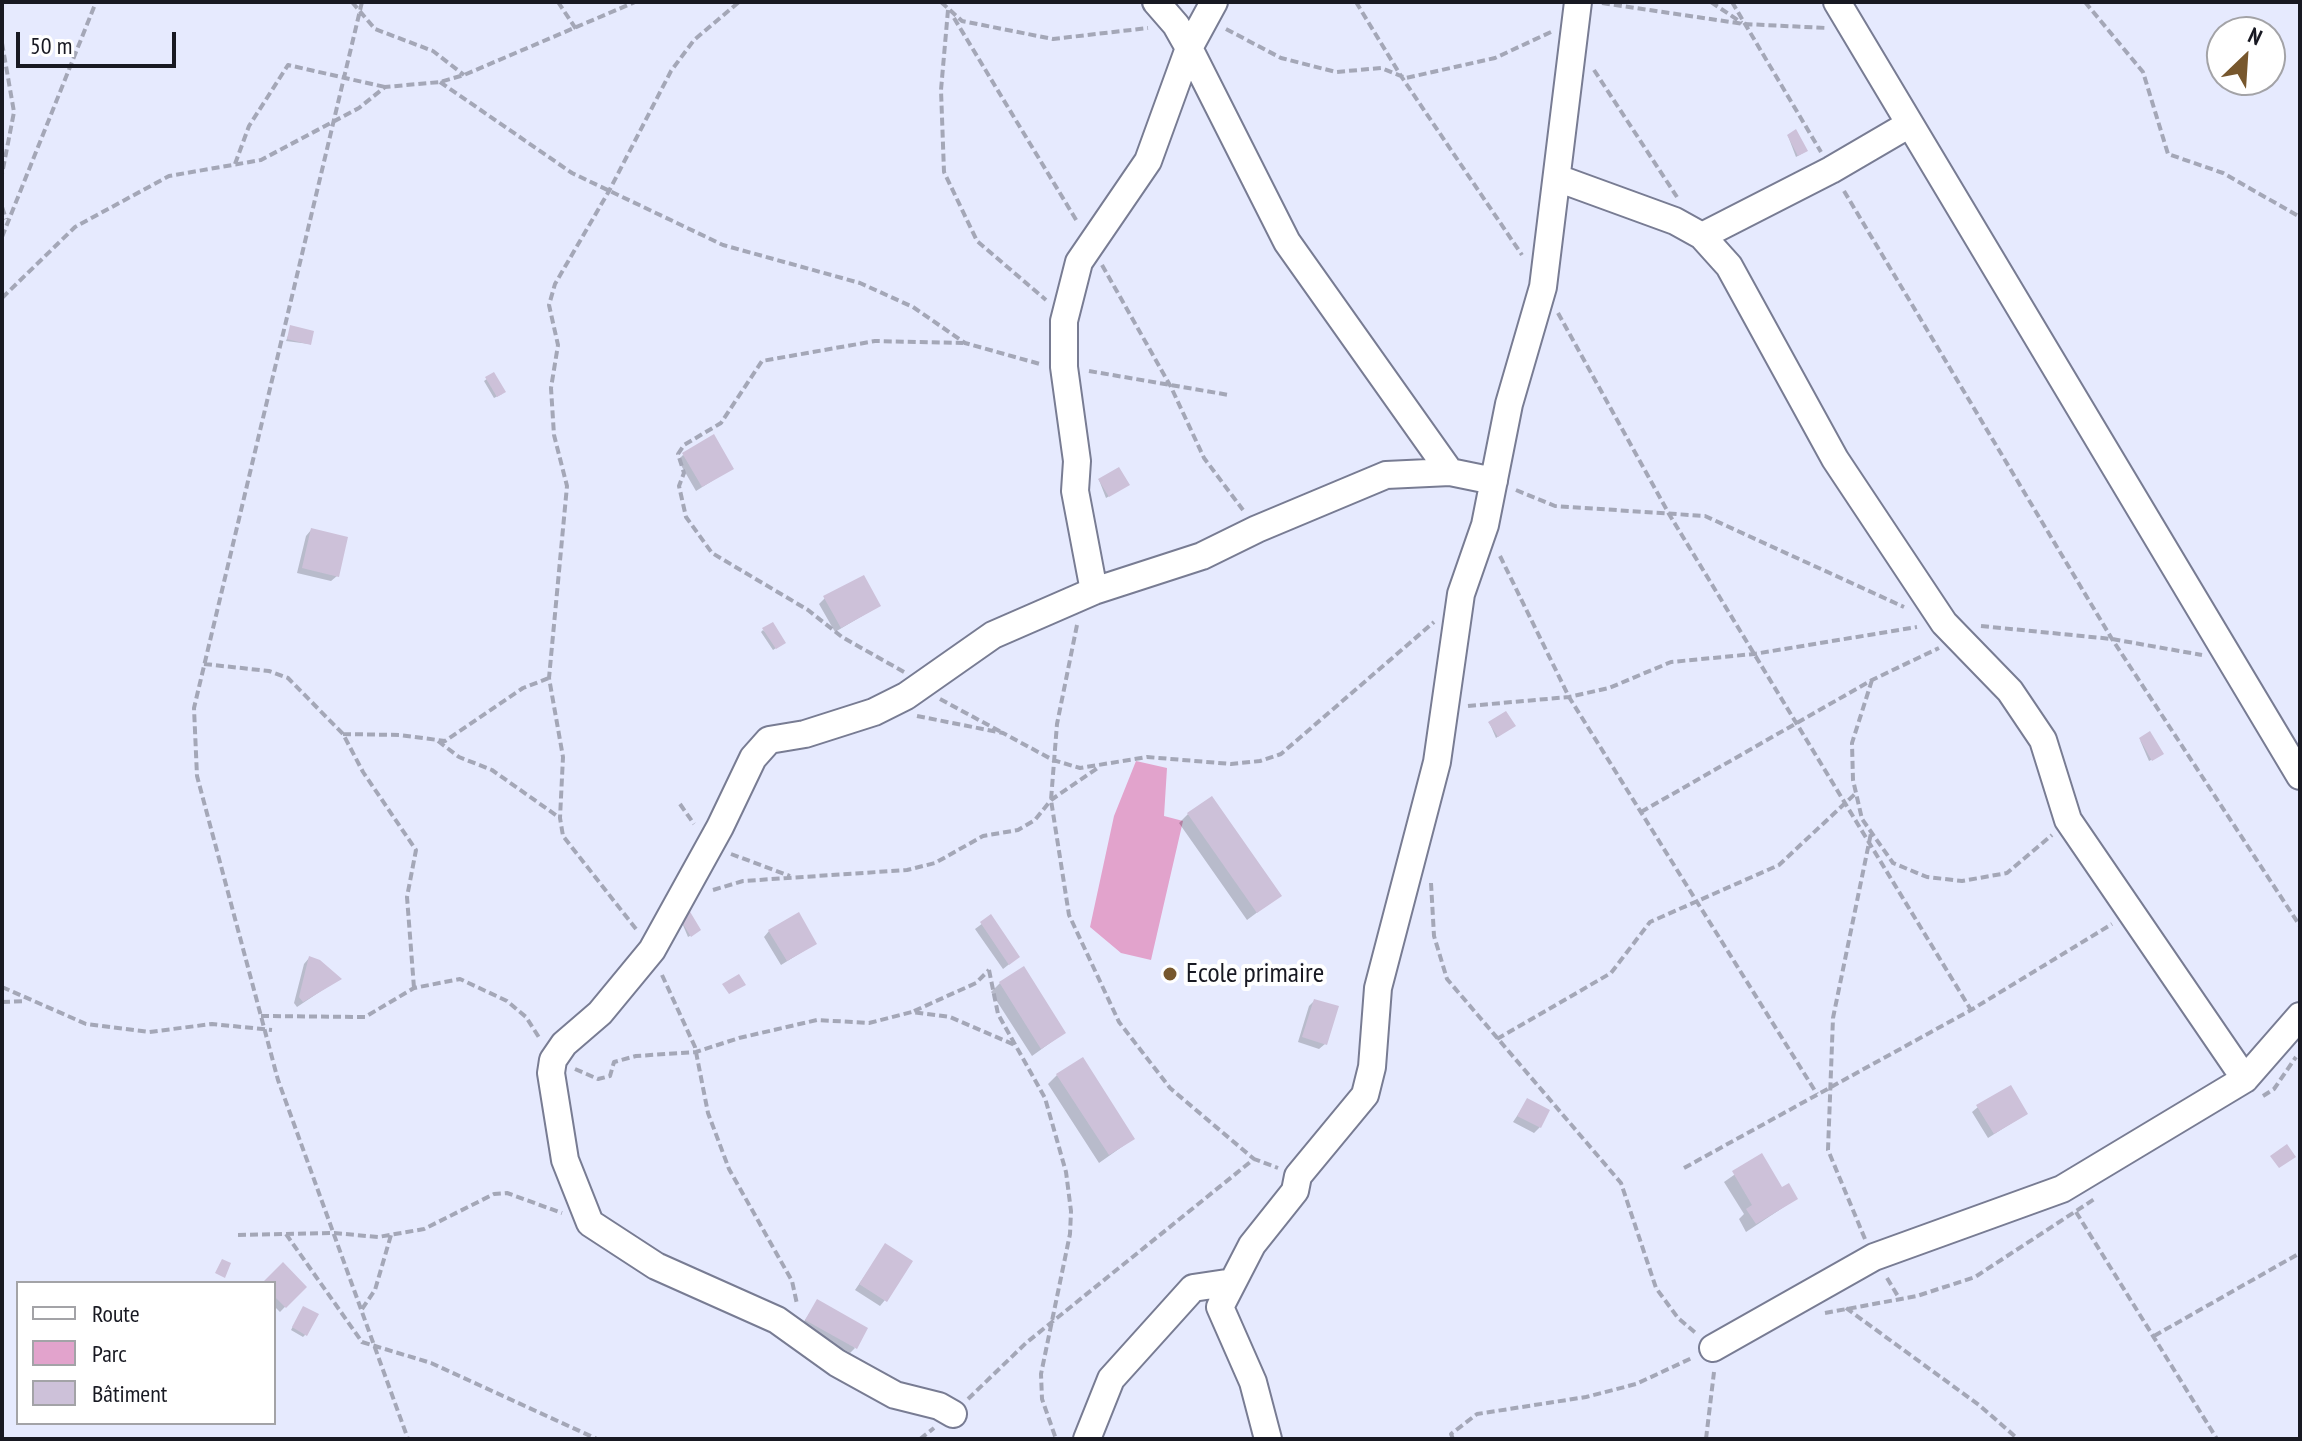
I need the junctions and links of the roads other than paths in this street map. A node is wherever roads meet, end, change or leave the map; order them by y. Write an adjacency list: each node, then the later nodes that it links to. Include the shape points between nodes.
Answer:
1 (1156, 2): 5 (street)
2 (1837, 2): 6 (street)
3 (1578, 6): 7 (street)
4 (1209, 8): 5 (street)
5 (1182, 36): 9 (street, via 1287,242); 11 (street, via 1148,161 1079,262 1064,321 1075,491)
6 (1908, 125): 8 (street); 12 (street)
7 (1557, 178): 8 (street); 10 (street, via 1543,287 1509,404)
8 (1702, 236): 14 (street, via 1729,266 1835,459 1951,631 2010,691 2043,740 2068,820)
9 (1450, 472): 10 (street); 11 (street, via 1386,475 1202,556)
10 (1494, 481): 15 (street, via 1461,594 1437,762 1378,988 1365,1095 1298,1176 1295,1191 1252,1245)
11 (1094, 591): 17 (street, via 993,635 874,712 769,740 753,758 652,950 553,1060 565,1160 590,1223 656,1266 777,1320 837,1363 895,1395)
12 (2300, 776)
13 (2300, 1016): 14 (street)
14 (2245, 1079): 16 (street, via 2062,1189 1874,1257)
15 (1233, 1282): 18 (street, via 1193,1288 1111,1379); 19 (street, via 1220,1307 1253,1382)
16 (1713, 1348)
17 (953, 1414)
18 (1087, 1439)
19 (1268, 1439)

